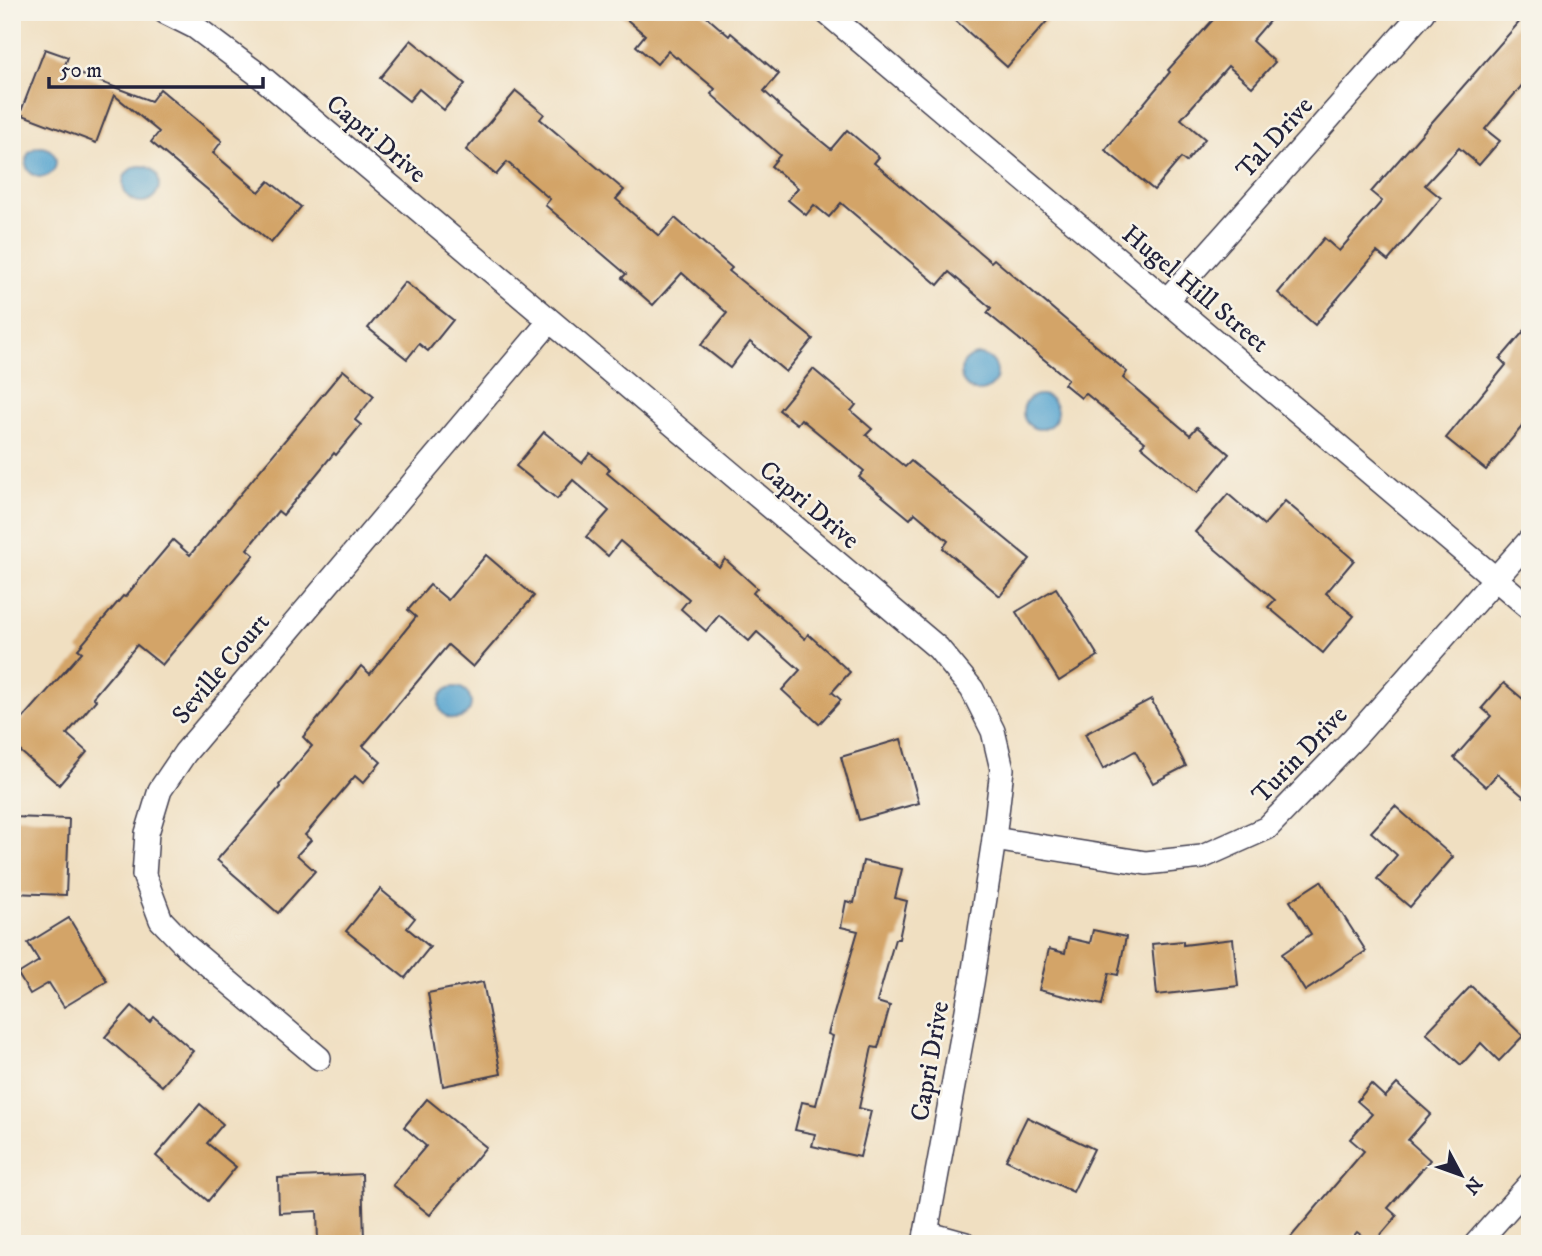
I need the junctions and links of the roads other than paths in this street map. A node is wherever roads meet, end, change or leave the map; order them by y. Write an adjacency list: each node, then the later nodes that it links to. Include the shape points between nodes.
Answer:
1 (165, 12): 5 (street, Capri Drive, via 195,27 259,75)
2 (1423, 12): 4 (street, Tal Drive)
3 (837, 16): 4 (street, Hugel Hill Street)
4 (1167, 300): 7 (street, Hugel Hill Street)
5 (550, 321): 9 (street, Capri Drive, via 938,648 972,689 993,731 1002,769); 10 (street, Seville Court, via 185,753 160,790 147,833 144,875 161,920)
6 (1530, 540): 7 (street, Turin Drive)
7 (1495, 579): 8 (street, Hugel Hill Street); 9 (street, Turin Drive, via 1267,828 1202,856 1146,863)
8 (1530, 608)
9 (994, 839): 12 (street, Capri Drive)
10 (319, 1058)
11 (1530, 1184): 14 (street)
12 (925, 1239): 13 (street)
13 (966, 1244)
14 (1476, 1244)

